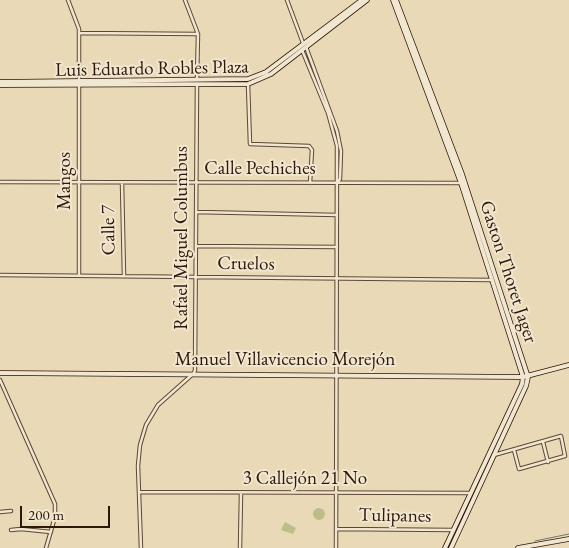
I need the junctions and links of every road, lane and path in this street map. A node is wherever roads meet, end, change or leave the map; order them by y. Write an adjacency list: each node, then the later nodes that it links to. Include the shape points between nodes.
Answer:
1 (68, 0): 7 (street, Mangos)
2 (185, 0): 8 (street, Rafael Miguel Columbus)
3 (287, 0): 9 (street)
4 (362, 0): 9 (street, Luis Eduardo Robles Plaza)
5 (367, 0): 9 (street, Luis Eduardo Robles Plaza)
6 (394, 0): 20 (street, Gaston Thoret Jager); 35 (street, Gaston Thoret Jager, via 463,179)
7 (79, 33): 8 (street); 12 (street, Mangos)
8 (198, 34): 10 (street, Rafael Miguel Columbus)
9 (304, 47): 10 (street, Luis Eduardo Robles Plaza, via 266,72 248,79); 13 (street, Luis Eduardo Robles Plaza, via 271,74); 19 (street, via 334,131)
10 (197, 83): 12 (street, Luis Eduardo Robles Plaza); 13 (street, Luis Eduardo Robles Plaza); 17 (street, Rafael Miguel Columbus)
11 (0, 84): 12 (street, Luis Eduardo Robles Plaza)
12 (79, 84): 15 (street, Mangos)
13 (248, 84): 18 (street, via 250,144 310,146)
14 (0, 182): 15 (street, Calle Pechiches)
15 (79, 182): 16 (street, Calle Pechiches); 26 (street, Mangos)
16 (122, 182): 17 (street, Calle Pechiches); 27 (street, Calle 7)
17 (197, 183): 18 (street, Calle Pechiches); 21 (street, Rafael Miguel Columbus)
18 (310, 183): 19 (street, Calle Pechiches)
19 (338, 183): 20 (street, Calle Pechiches); 22 (street)
20 (461, 183): 30 (street, Gaston Thoret Jager)
21 (196, 212): 22 (street); 23 (street, Rafael Miguel Columbus)
22 (337, 215): 24 (street)
23 (196, 246): 24 (street); 28 (street, Rafael Miguel Columbus)
24 (337, 246): 29 (street)
25 (0, 275): 26 (street, Cruelos)
26 (79, 276): 27 (street, Cruelos)
27 (124, 276): 28 (street, Cruelos)
28 (196, 277): 29 (street, Cruelos); 33 (street, Rafael Miguel Columbus)
29 (337, 278): 30 (street, Cruelos); 34 (street)
30 (491, 280): 35 (street, Gaston Thoret Jager)
31 (569, 365): 35 (street, Manuel Villavicencio Morejón)
32 (0, 373): 33 (street, Manuel Villavicencio Morejón)
33 (194, 373): 34 (street, Manuel Villavicencio Morejón); 41 (street, via 158,405 146,425 140,444)
34 (336, 375): 35 (street, Manuel Villavicencio Morejón); 43 (street)
35 (526, 377): 39 (street, via 526,386); 44 (street)
36 (0, 380): 50 (street, via 54,504 56,511)
37 (543, 442): 38 (street); 40 (street); 40 (street, via 562,438 564,457)
38 (514, 450): 39 (street); 40 (street, via 518,468)
39 (494, 454): 58 (street)
40 (548, 462)
41 (139, 492): 42 (street, 3 Callejón 21 No); 54 (street)
42 (241, 493): 43 (street, 3 Callejón 21 No); 55 (street)
43 (336, 493): 44 (street, 3 Callejón 21 No); 47 (street)
44 (470, 493): 49 (street)
45 (11, 511): 46 (street)
46 (0, 512)
47 (336, 529): 49 (street, Tulipanes); 56 (street)
48 (11, 530): 50 (street)
49 (453, 530): 57 (street)
50 (51, 532): 53 (street)
51 (569, 538): 52 (street)
52 (535, 546): 59 (street)
53 (46, 548)
54 (141, 548)
55 (240, 548)
56 (336, 548)
57 (445, 548)
58 (450, 548)
59 (518, 548)

